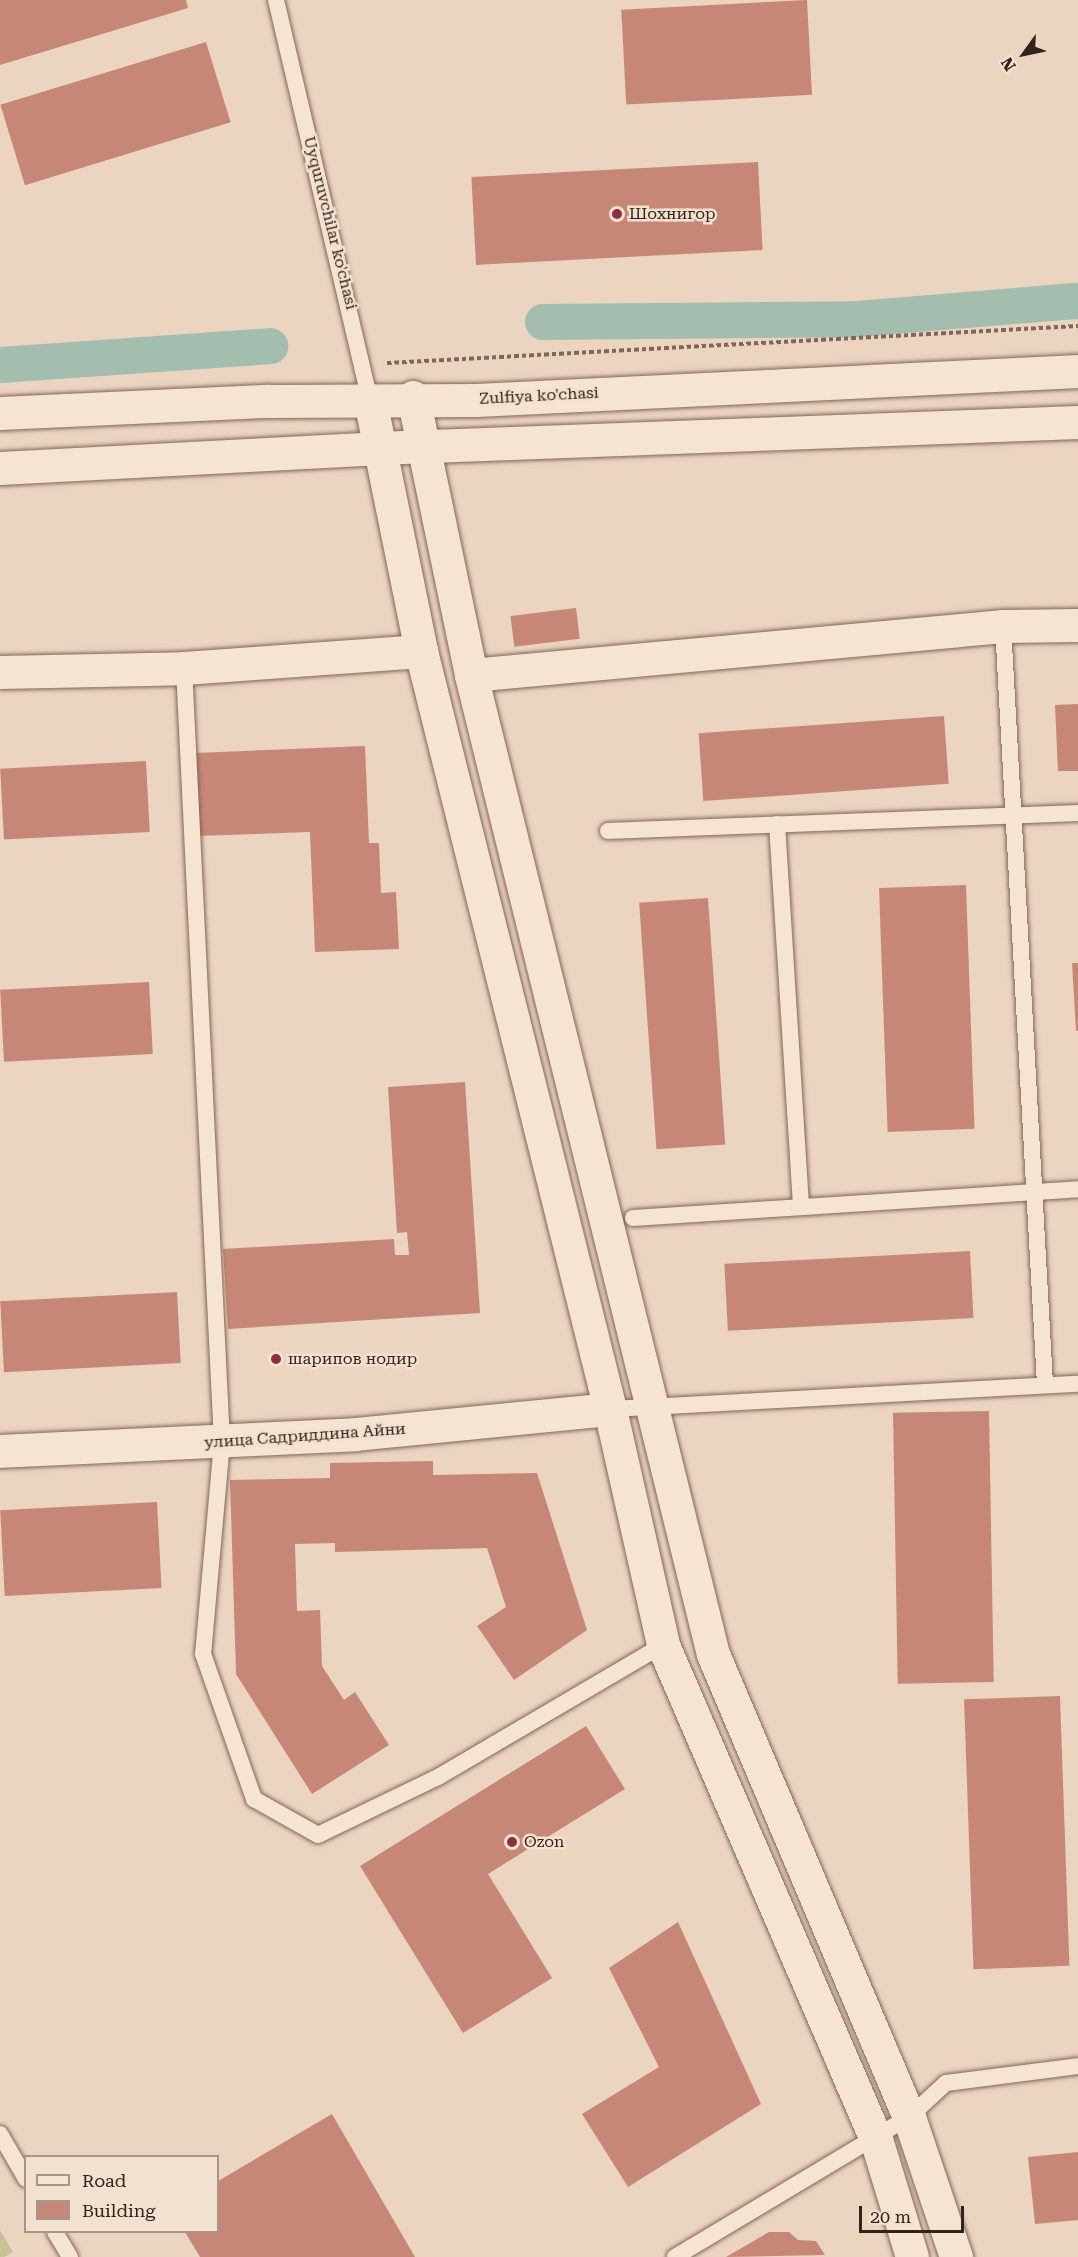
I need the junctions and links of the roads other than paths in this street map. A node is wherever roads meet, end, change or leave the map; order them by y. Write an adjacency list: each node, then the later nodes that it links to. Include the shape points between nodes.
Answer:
1 (276, 0): 4 (lane, Uyquruvchilar ko'chasi, via 365,364)
2 (1078, 371): 3 (main road, Zulfiya ko'chasi, via 476,400)
3 (413, 397): 4 (main road, Zulfiya ko'chasi); 8 (main road)
4 (370, 400): 5 (main road, Zulfiya ko'chasi); 7 (main road, Uyquruvchilar ko'chasi)
5 (0, 413)
6 (1078, 422): 8 (main road)
7 (376, 448): 8 (main road); 9 (main road); 12 (main road, Uyquruvchilar ko'chasi)
8 (423, 448): 15 (main road)
9 (0, 468)
10 (1078, 625): 11 (main road)
11 (1003, 626): 15 (main road); 17 (lane)
12 (421, 651): 13 (main road); 26 (main road, Uyquruvchilar ko'chasi)
13 (184, 668): 14 (main road); 27 (lane)
14 (0, 672)
15 (471, 675): 31 (main road, via 713,1654)
16 (1078, 813): 17 (lane)
17 (1016, 814): 18 (lane); 21 (lane)
18 (777, 824): 19 (lane); 22 (lane)
19 (608, 831)
20 (1078, 1189): 21 (lane)
21 (1033, 1192): 22 (lane); 24 (lane)
22 (801, 1205): 23 (lane)
23 (633, 1218)
24 (1045, 1384): 25 (lane); 26 (lane)
25 (1078, 1384)
26 (610, 1409): 27 (main road, улица Садриддина Айни); 29 (main road, Uyquruvchilar ko'chasi)
27 (222, 1442): 28 (main road, улица Садриддина Айни); 29 (lane, via 203,1654 254,1799 318,1835 438,1777)
28 (0, 1451)
29 (663, 1645): 33 (main road, Uyquruvchilar ko'chasi)
30 (1078, 2066): 31 (lane, via 946,2083)
31 (909, 2117): 33 (lane); 39 (main road)
32 (0, 2134): 34 (lane)
33 (876, 2139): 37 (lane); 38 (main road, Uyquruvchilar ko'chasi)
34 (24, 2176)
35 (56, 2233): 36 (lane)
36 (70, 2257)
37 (675, 2257)
38 (912, 2257)
39 (956, 2257)

